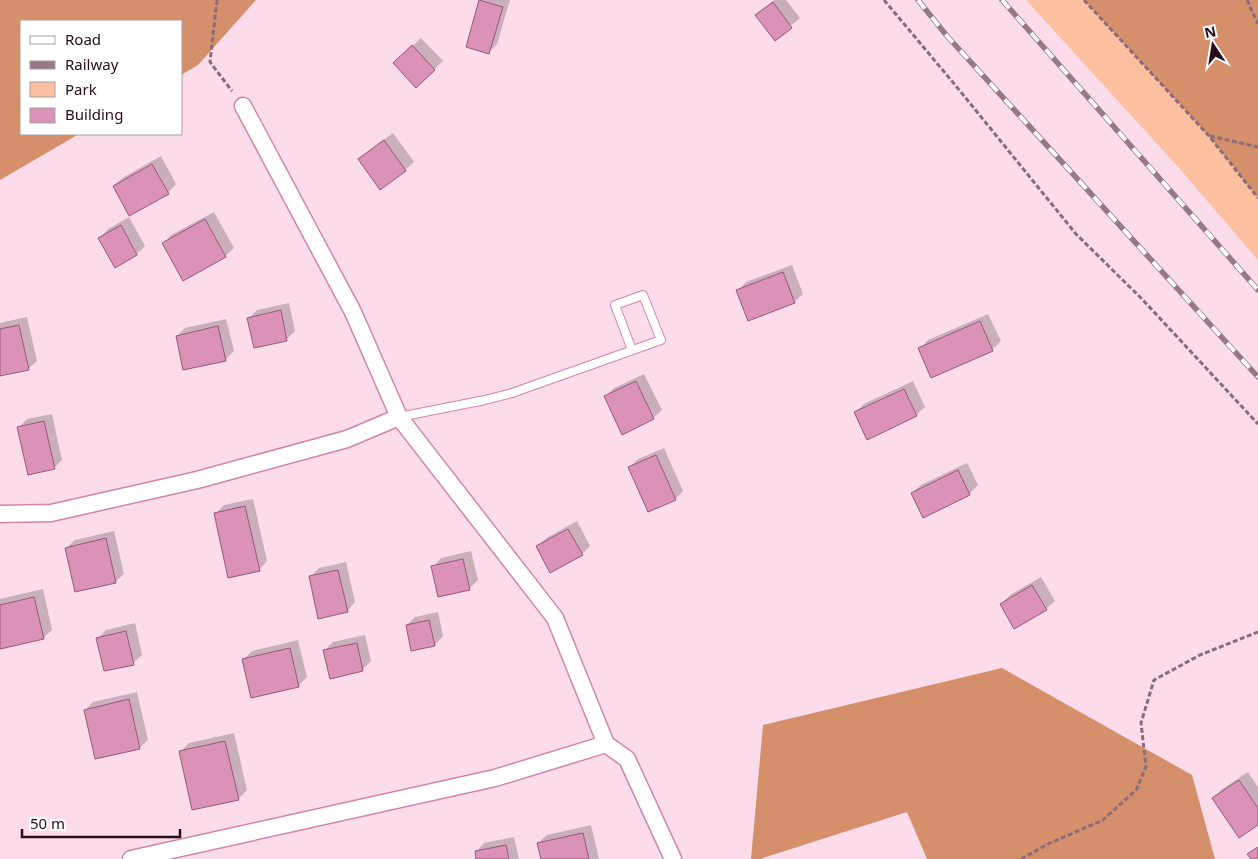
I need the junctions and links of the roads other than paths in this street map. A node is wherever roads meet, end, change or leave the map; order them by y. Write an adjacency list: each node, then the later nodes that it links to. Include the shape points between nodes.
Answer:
1 (243, 106): 3 (street, via 353,312)
2 (632, 350): 2 (lane, via 661,340 643,295 614,305); 3 (lane, via 512,393)
3 (399, 417): 4 (street, via 347,439 197,480 51,513); 5 (street, via 555,618)
4 (0, 514)
5 (606, 744): 6 (street, via 495,778); 7 (street, via 627,760)
6 (131, 859)
7 (673, 859)

